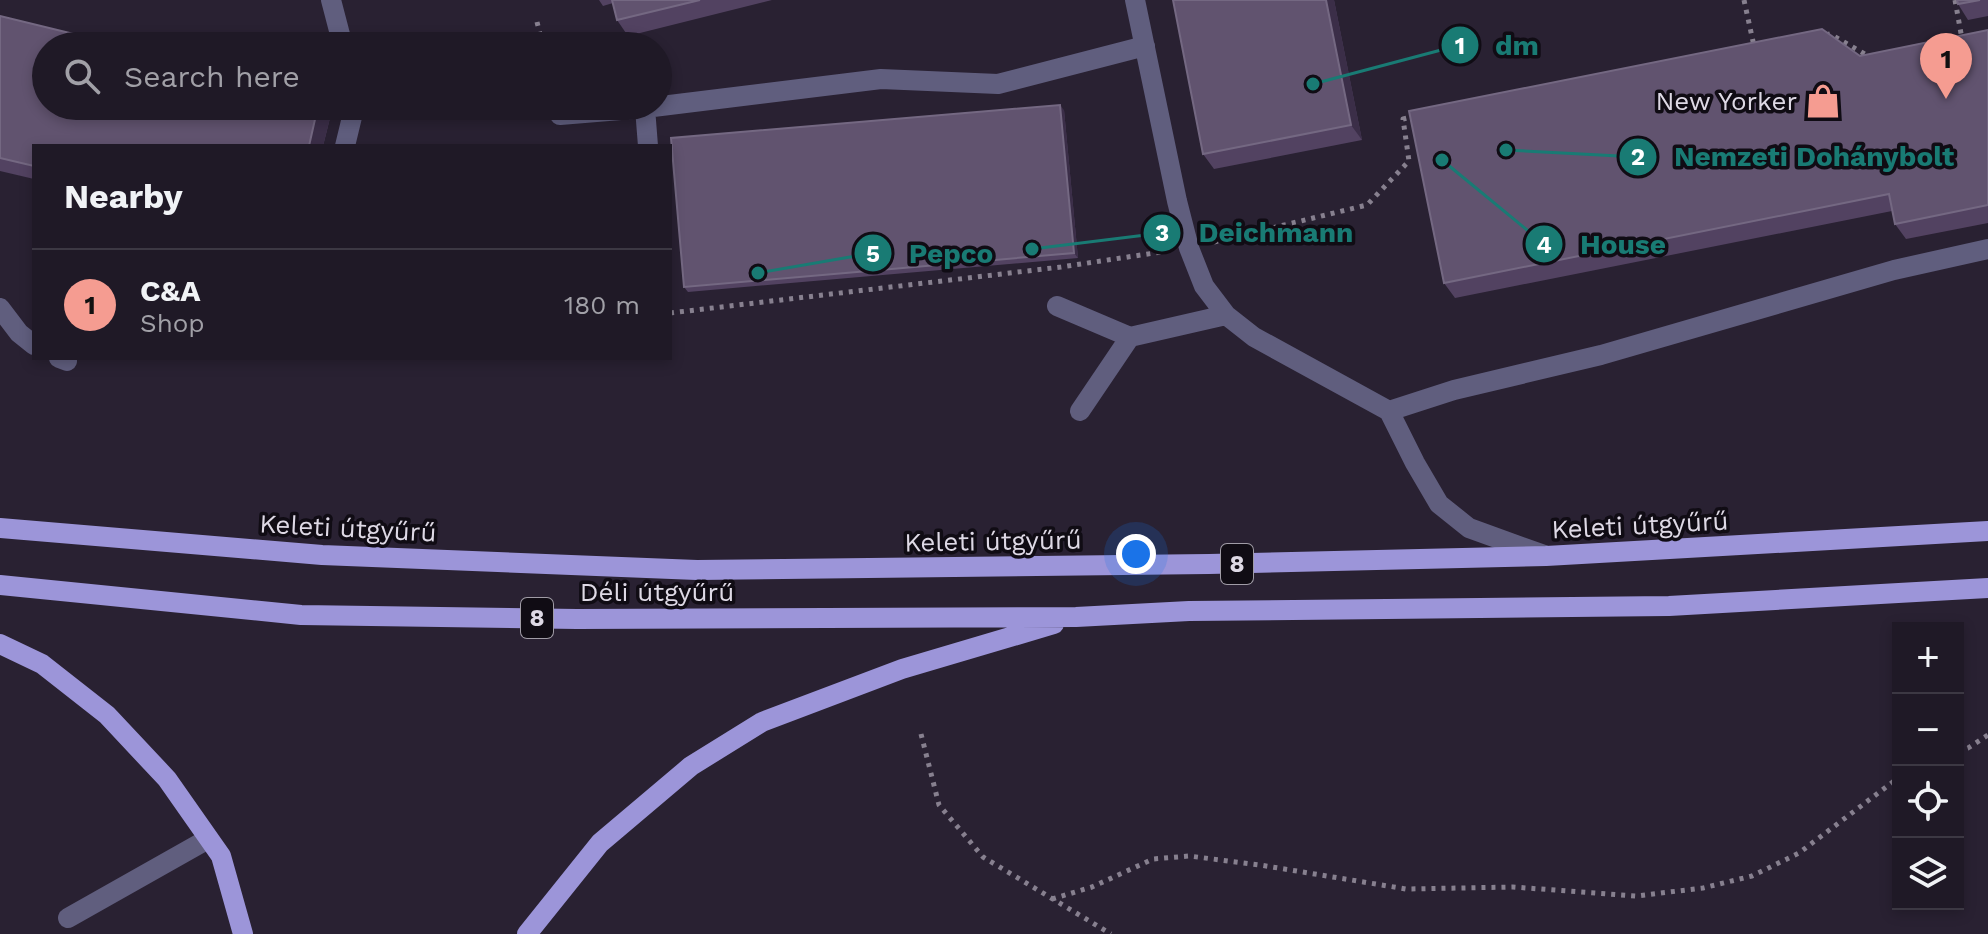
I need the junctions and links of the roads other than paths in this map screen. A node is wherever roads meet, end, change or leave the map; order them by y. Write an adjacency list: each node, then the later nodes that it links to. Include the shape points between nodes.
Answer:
1 (331, 0): 3 (lane)
2 (1135, 0): 4 (lane)
3 (339, 32)
4 (1145, 46): 5 (lane, via 998,84 881,79); 13 (lane, via 1189,248 1204,286)
5 (672, 105)
6 (351, 120): 8 (lane)
7 (646, 120): 9 (lane)
8 (345, 144)
9 (648, 144)
10 (1988, 249): 17 (lane, via 1894,270)
11 (1057, 306): 14 (lane)
12 (0, 308): 15 (lane)
13 (1226, 315): 14 (lane); 17 (lane, via 1254,337)
14 (1130, 337): 16 (lane)
15 (32, 343)
16 (1080, 411)
17 (1389, 411): 20 (lane, via 1439,504 1469,528)
18 (0, 528): 20 (main road, Keleti útgyűrű / 8, via 322,555 697,570)
19 (1988, 531): 20 (main road, Keleti útgyűrű / 8)
20 (1546, 556)
21 (0, 585): 23 (main road, Déli útgyűrű / 8, via 301,615)
22 (1988, 588): 23 (main road, 8, via 1669,606)
23 (1076, 617): 28 (main road, via 902,669 762,722 691,766 611,833)
24 (0, 644): 25 (main road, via 42,664 107,715 167,779)
25 (208, 839): 26 (lane); 27 (main road, via 221,856)
26 (68, 918)
27 (243, 934)
28 (527, 934)

